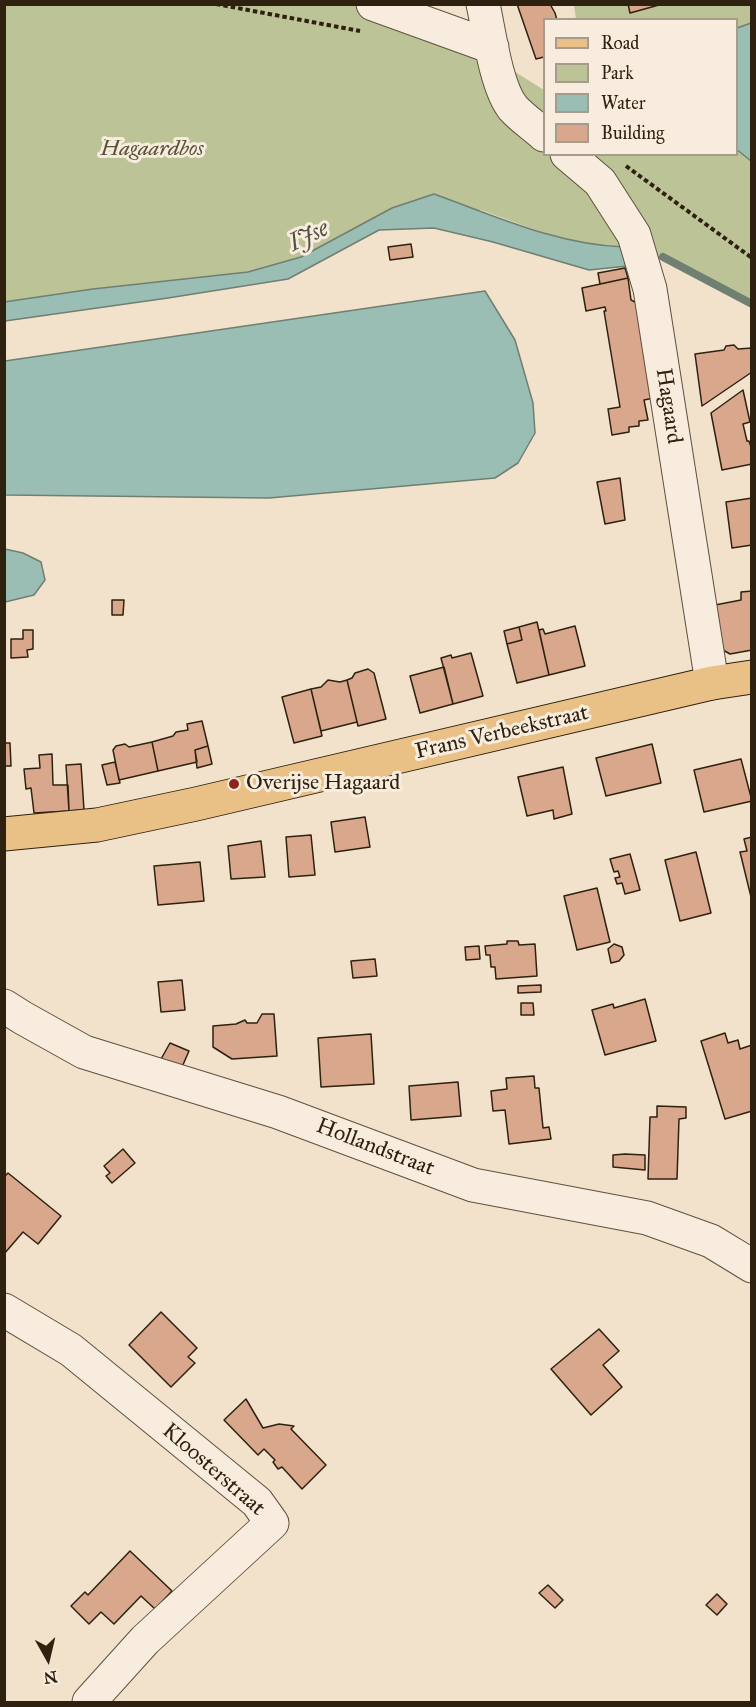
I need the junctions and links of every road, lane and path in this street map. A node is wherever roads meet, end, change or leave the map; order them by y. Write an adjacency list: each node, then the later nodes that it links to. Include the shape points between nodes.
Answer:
1 (216, 4): 3 (path)
2 (483, 4): 4 (street)
3 (369, 19): 4 (street)
4 (492, 47): 5 (street, via 505,96)
5 (543, 134)
6 (569, 156): 10 (street, Hagaard, via 600,182 634,235 650,289)
7 (620, 161): 8 (path)
8 (752, 258)
9 (752, 677): 10 (main road, Frans Verbeekstraat)
10 (712, 683): 11 (main road, Frans Verbeekstraat, via 119,821)
11 (4, 834)
12 (4, 1006): 13 (street, Hollandstraat, via 84,1052 278,1112 473,1185 647,1218 711,1241)
13 (752, 1266)
14 (4, 1310): 15 (street, Kloosterstraat, via 71,1350 257,1502 272,1523 146,1640)
15 (89, 1702)

